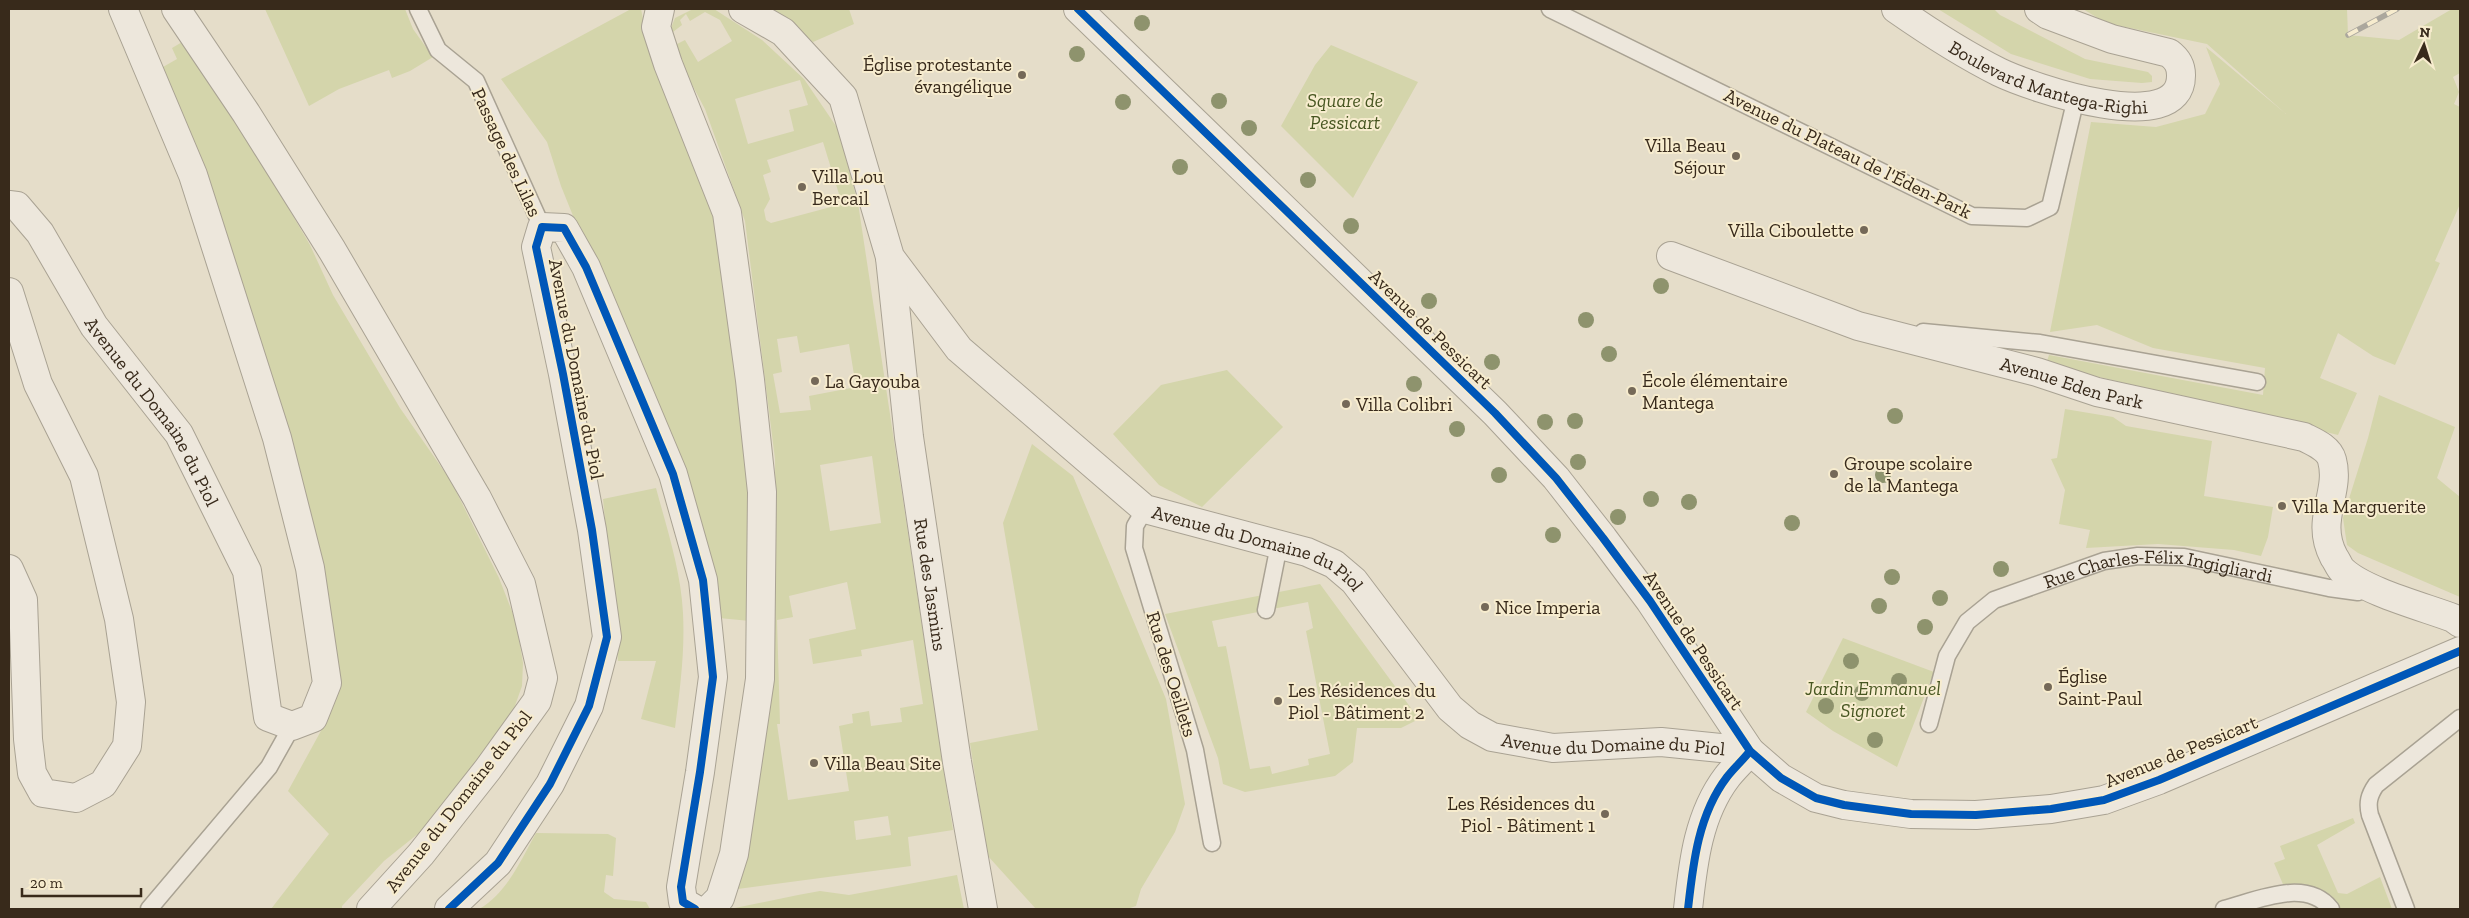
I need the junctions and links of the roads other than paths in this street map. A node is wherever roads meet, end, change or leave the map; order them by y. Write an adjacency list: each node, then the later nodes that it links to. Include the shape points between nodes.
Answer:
1 (123, 9): 27 (street, via 193,175 214,237 277,438 310,568 327,683 313,718)
2 (176, 9): 31 (street, Avenue du Domaine du Piol, via 332,250 477,498 521,584 543,678 538,701 488,770 421,854)
3 (418, 9): 12 (lane, Passage des Lilas, via 438,50 476,81)
4 (660, 9): 34 (street, via 656,27 668,64 727,213 762,492 760,679 734,854 720,898)
5 (743, 9): 14 (street, Avenue du Domaine du Piol, via 783,32 843,97)
6 (1078, 9): 28 (street, Avenue de Pessicart, via 1495,413 1556,478 1650,601)
7 (1550, 9): 10 (lane, Avenue du Plateau de l'Éden-Park, via 1972,216 2027,218 2050,207)
8 (1896, 9): 10 (street, Boulevard Mantega-Righi, via 1954,48 2001,73)
9 (2039, 9): 10 (street, Boulevard Mantega-Righi, via 2112,39 2169,54 2177,59 2181,69 2181,85 2176,94 2160,103 2138,108)
10 (2076, 98)
11 (9, 205): 27 (street, Avenue du Domaine du Piol, via 17,206 40,233 94,326 179,434 247,571 268,717)
12 (542, 227): 32 (street, Avenue du Domaine du Piol, via 536,247 592,530 607,637 589,706 550,784 498,863); 33 (street, Avenue du Domaine du Piol, via 564,228 586,268 673,474 703,580 713,677 681,887 684,902)
13 (1671, 256): 16 (street, Avenue Eden Park)
14 (890, 257): 18 (street, Avenue du Domaine du Piol, via 959,348); 35 (street, Rue des Jasmins, via 910,447 957,762)
15 (9, 292): 20 (street, via 38,384 84,476 119,619 131,702 127,746 103,784 76,798 43,793 32,773 24,600)
16 (1858, 326): 17 (lane, via 2040,343); 21 (street, Avenue Eden Park, via 2028,369 2097,392 2304,437 2321,445 2332,459 2333,480 2326,518 2328,545 2342,570)
17 (2258, 382)
18 (1145, 509): 19 (street, Avenue du Domaine du Piol); 29 (lane, Rue des Oeillets, via 1135,526 1134,548 1195,750)
19 (1279, 544): 22 (lane); 28 (street, Avenue du Domaine du Piol, via 1334,564 1354,581 1450,708 1470,725 1492,737 1553,748 1661,742)
20 (9, 569)
21 (2368, 587): 23 (street, Rue Charles-Félix Ingigliardi); 26 (lane, Rue Charles-Félix Ingigliardi, via 2358,592 2329,588 2184,558 2138,556 2104,561 1994,600 1967,622 1948,656)
22 (1266, 610)
23 (2460, 623)
24 (2460, 651): 28 (street, Avenue de Pessicart, via 2159,780 2104,800 2051,809 1948,815 1911,814 1844,805 1816,798 1781,778)
25 (2460, 718): 39 (lane, via 2376,785 2370,794 2370,815)
26 (1929, 724)
27 (292, 726): 30 (lane, via 269,767)
28 (1750, 751): 36 (street, via 1726,777 1708,808 1693,868)
29 (1212, 843)
30 (149, 909)
31 (371, 909)
32 (449, 909)
33 (695, 909)
34 (708, 909)
35 (983, 909)
36 (1688, 909)
37 (2224, 909): 38 (lane, via 2272,896 2302,893 2314,895)
38 (2331, 909)
39 (2406, 909)

